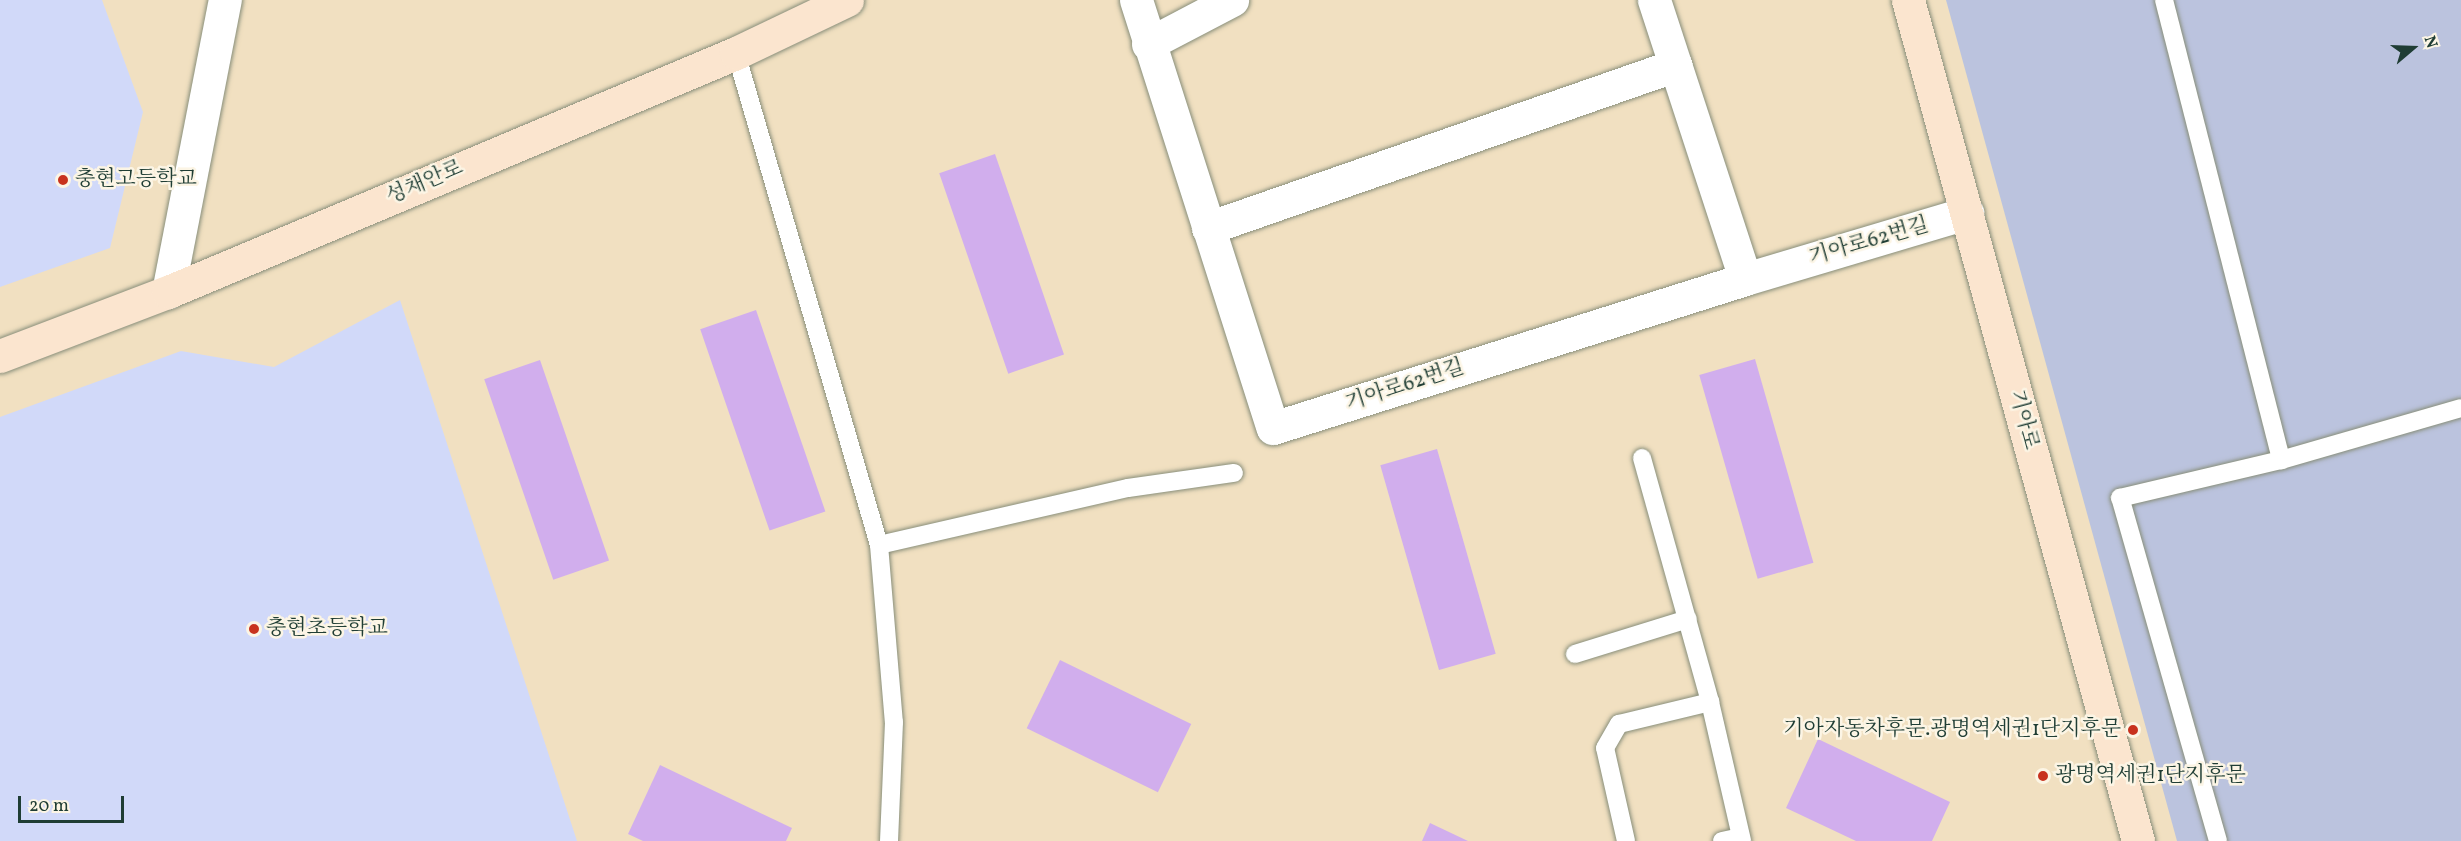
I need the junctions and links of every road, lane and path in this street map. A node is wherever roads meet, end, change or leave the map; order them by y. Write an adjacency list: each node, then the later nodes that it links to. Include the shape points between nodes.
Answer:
1 (225, 0): 14 (street)
2 (847, 0): 9 (street, 성채안로)
3 (1136, 0): 8 (street, 기아로62번길)
4 (1232, 0): 8 (street)
5 (1654, 0): 10 (street)
6 (1908, 0): 11 (street, 기아로)
7 (2164, 0): 18 (lane)
8 (1148, 44): 12 (street, 기아로62번길)
9 (736, 52): 14 (street, 성채안로); 20 (lane)
10 (1675, 65): 12 (street); 13 (street)
11 (1967, 213): 13 (street, 기아로62번길); 28 (street, 기아로)
12 (1208, 228): 13 (street, 기아로62번길, via 1273,428)
13 (1744, 279)
14 (168, 292): 15 (street, 성채안로)
15 (0, 356)
16 (2461, 408): 18 (lane)
17 (1642, 458): 21 (lane)
18 (2281, 460): 29 (lane, via 2120,498)
19 (1234, 472): 20 (lane, via 1128,488)
20 (879, 545): 25 (lane, via 894,722)
21 (1688, 618): 22 (lane); 23 (lane)
22 (1575, 654)
23 (1710, 702): 24 (lane); 26 (lane, via 1619,724 1605,748)
24 (1742, 839): 27 (lane)
25 (889, 841)
26 (1626, 841)
27 (1722, 841)
28 (2138, 841)
29 (2218, 841)

